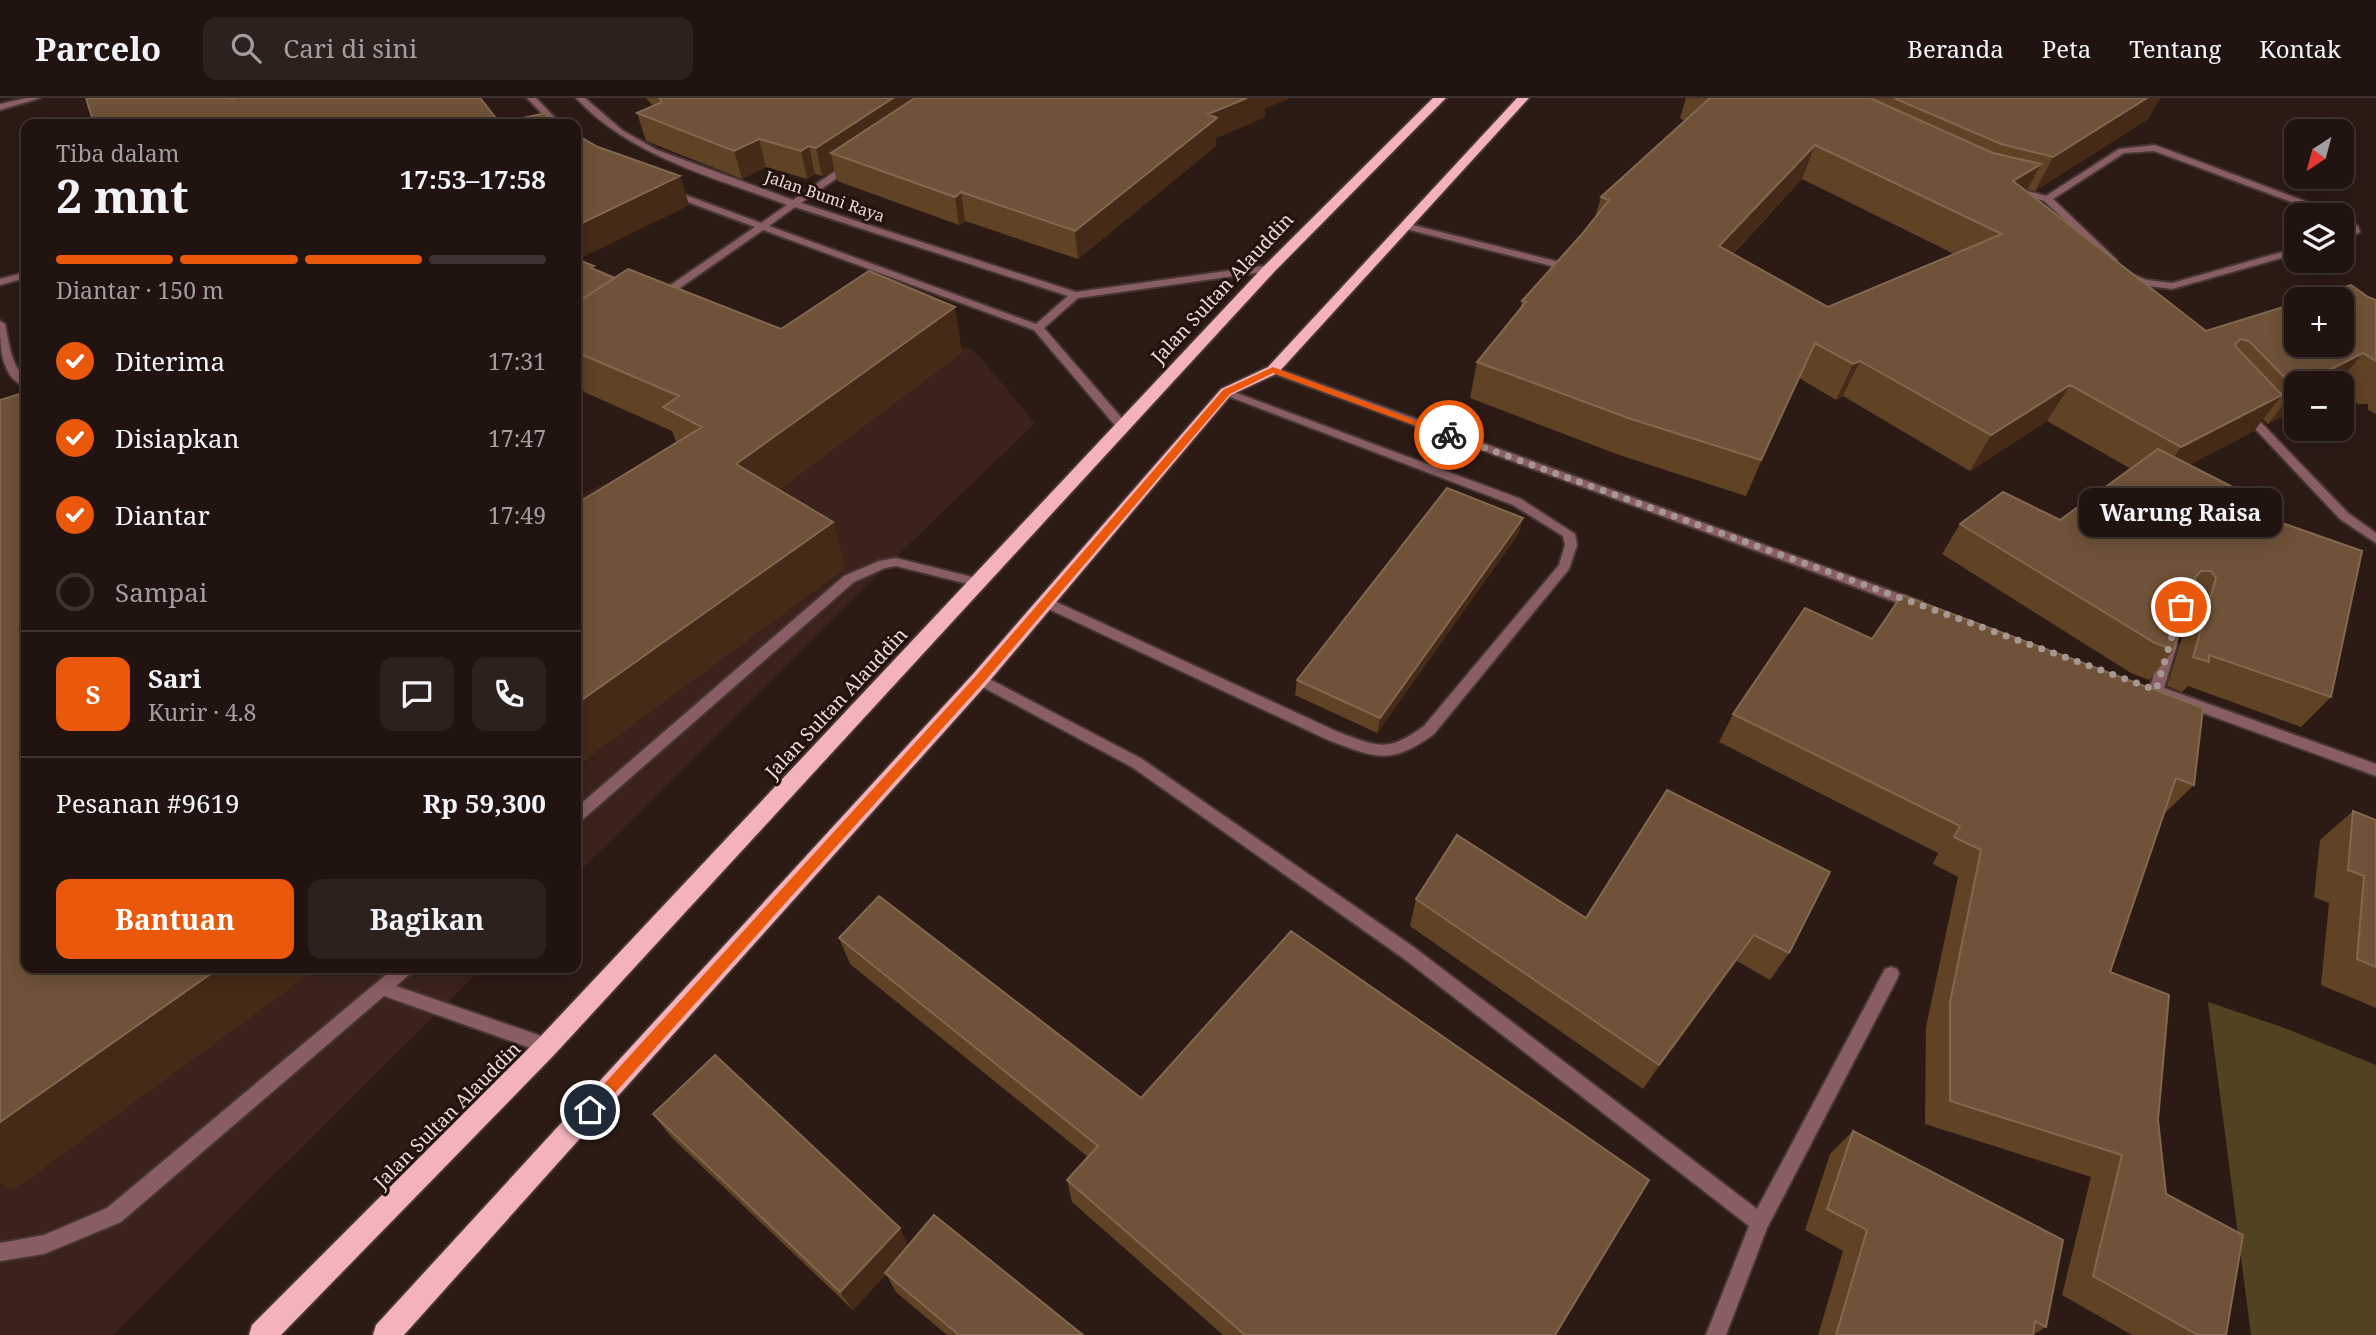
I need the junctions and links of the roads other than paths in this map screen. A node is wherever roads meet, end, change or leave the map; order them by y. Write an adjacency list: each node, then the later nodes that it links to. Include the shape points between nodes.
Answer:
1 (36, 98): 7 (street)
2 (232, 98): 8 (street)
3 (531, 98): 9 (street)
4 (580, 98): 15 (street, Jalan Bumi Raya, via 619,132 654,152)
5 (1440, 98): 20 (highway, Jalan Sultan Alauddin)
6 (1523, 98): 17 (highway)
7 (0, 107)
8 (242, 119)
9 (552, 119)
10 (863, 157): 15 (street)
11 (661, 189): 16 (street)
12 (2008, 189): 13 (street)
13 (2047, 199): 14 (street, via 2122,151 2155,148); 18 (street, via 2126,273 2145,283 2172,286)
14 (2302, 203)
15 (794, 204): 16 (street); 23 (street, Jalan Bumi Raya)
16 (759, 226): 24 (street); 26 (street)
17 (1405, 226): 19 (street); 27 (highway)
18 (2284, 254)
19 (1567, 267)
20 (1270, 268): 23 (street, Jalan Bumi Raya); 31 (highway, Jalan Sultan Alauddin)
21 (21, 276): 22 (street)
22 (0, 282)
23 (1075, 295): 26 (street)
24 (651, 303)
25 (0, 324): 28 (street, via 6,357)
26 (1038, 328): 31 (street)
27 (1273, 370): 29 (highway); 35 (street)
28 (21, 381)
29 (1226, 392): 34 (highway); 34 (street, via 1517,502 1569,534 1565,566 1429,730 1406,748 1377,752 1333,736)
30 (2242, 408): 32 (street, via 2344,516)
31 (1123, 427): 33 (highway, Jalan Sultan Alauddin)
32 (2376, 539)
33 (976, 582): 39 (street, via 896,562 849,579); 43 (highway, Jalan Sultan Alauddin)
34 (1047, 603): 37 (highway)
35 (1934, 611)
36 (2174, 631): 38 (street, via 2149,688)
37 (980, 679): 44 (street, via 1137,763 1409,953); 47 (highway)
38 (2376, 770)
39 (581, 813)
40 (399, 973): 42 (street)
41 (1891, 974): 44 (street)
42 (382, 988): 43 (street); 45 (street, via 114,1215 37,1245)
43 (547, 1046): 46 (highway, Jalan Sultan Alauddin)
44 (1760, 1223): 48 (street)
45 (0, 1252)
46 (262, 1335)
47 (386, 1335)
48 (1716, 1335)

